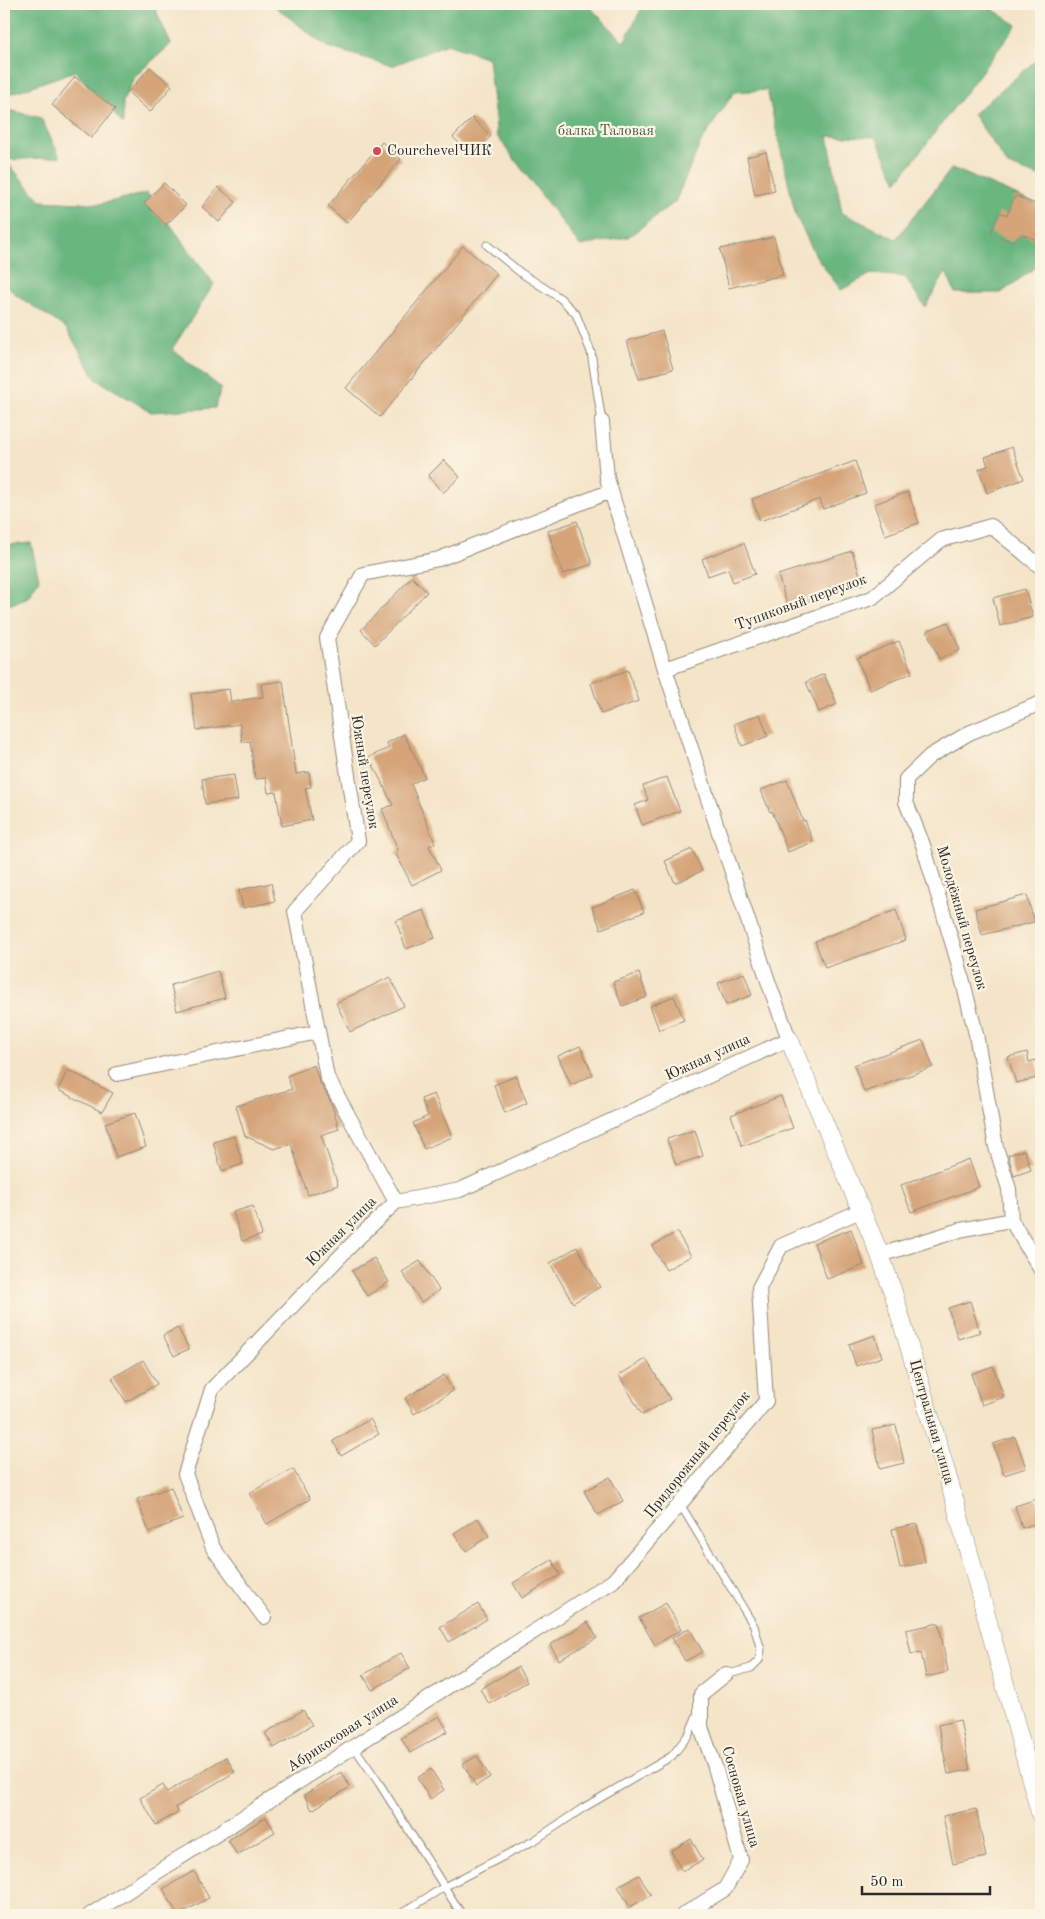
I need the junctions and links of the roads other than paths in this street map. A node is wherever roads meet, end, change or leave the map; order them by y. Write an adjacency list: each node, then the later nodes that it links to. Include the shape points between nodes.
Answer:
1 (487, 245): 2 (lane, via 521,273 560,298 576,314 591,352)
2 (602, 422): 3 (street)
3 (610, 491): 5 (street); 7 (street, Южный переулок, via 439,559 363,574 327,638 358,841 295,911)
4 (1041, 567): 5 (street, Тупиковый переулок, via 991,526 941,540 872,598)
5 (664, 669): 8 (street)
6 (1041, 703): 12 (street, Молодёжный переулок, via 969,733 930,756 906,779 906,802 923,845 976,1034 996,1147 1009,1189)
7 (318, 1032): 9 (street); 10 (street, Южный переулок, via 327,1077)
8 (789, 1038): 10 (street, Южная улица, via 460,1190); 11 (street, Центральная улица)
9 (117, 1074)
10 (396, 1202): 17 (street, Южная улица, via 212,1389 184,1474 213,1548)
11 (860, 1211): 13 (street, Центральная улица); 15 (street, Придорожный переулок, via 781,1246 759,1288 766,1401)
12 (1011, 1220): 13 (street, via 960,1230); 14 (street)
13 (880, 1255): 21 (street, Центральная улица, via 954,1502)
14 (1041, 1270)
15 (680, 1504): 16 (street, Придорожный переулок); 18 (lane, via 754,1626 761,1650 760,1660 751,1668)
16 (613, 1581): 20 (street, Абрикосовая улица)
17 (264, 1617)
18 (726, 1674): 19 (street)
19 (702, 1694): 22 (lane, via 689,1734 672,1756 535,1840); 26 (street, Сосновая улица, via 701,1727 741,1860 725,1890)
20 (354, 1747): 22 (lane); 23 (street, Абрикосовая улица)
21 (1041, 1816)
22 (444, 1887): 24 (lane); 25 (lane)
23 (90, 1915)
24 (399, 1915)
25 (462, 1915)
26 (683, 1915)

